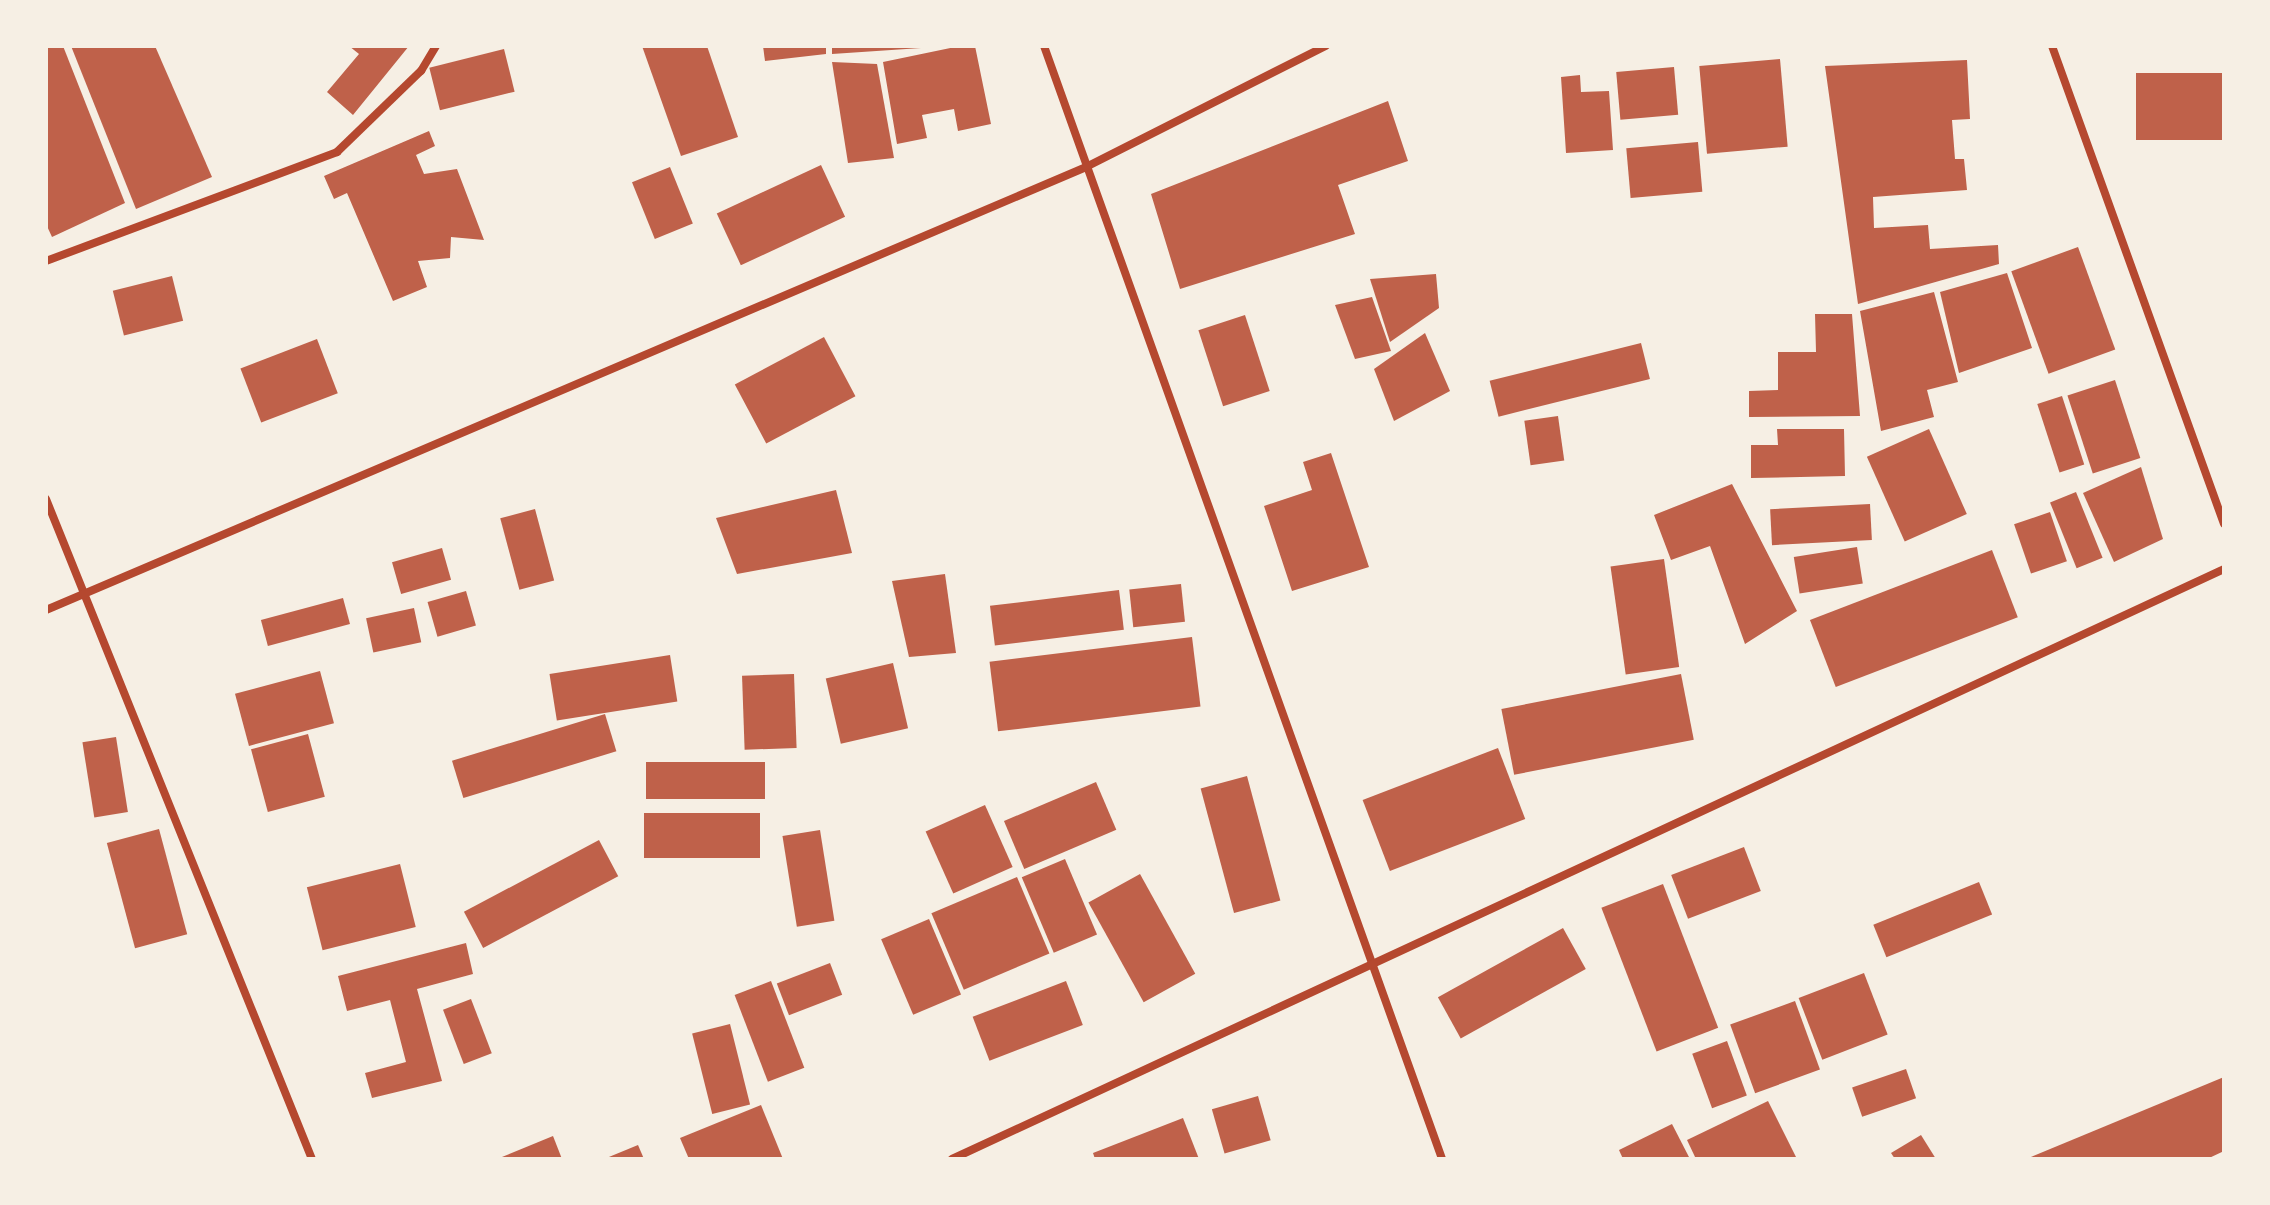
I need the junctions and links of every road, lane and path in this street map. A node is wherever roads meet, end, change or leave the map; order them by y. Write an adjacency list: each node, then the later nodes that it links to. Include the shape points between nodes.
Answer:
1 (436, 46): 6 (street, via 421,71 337,152)
2 (1044, 46): 5 (street)
3 (1326, 46): 5 (street)
4 (2052, 46): 8 (street)
5 (1086, 167): 10 (street); 12 (street)
6 (46, 261)
7 (46, 499): 10 (street)
8 (2224, 524)
9 (2224, 569): 12 (street)
10 (83, 595): 11 (street); 13 (street)
11 (46, 610)
12 (1372, 964): 14 (street); 15 (street)
13 (312, 1159)
14 (952, 1159)
15 (1442, 1159)

